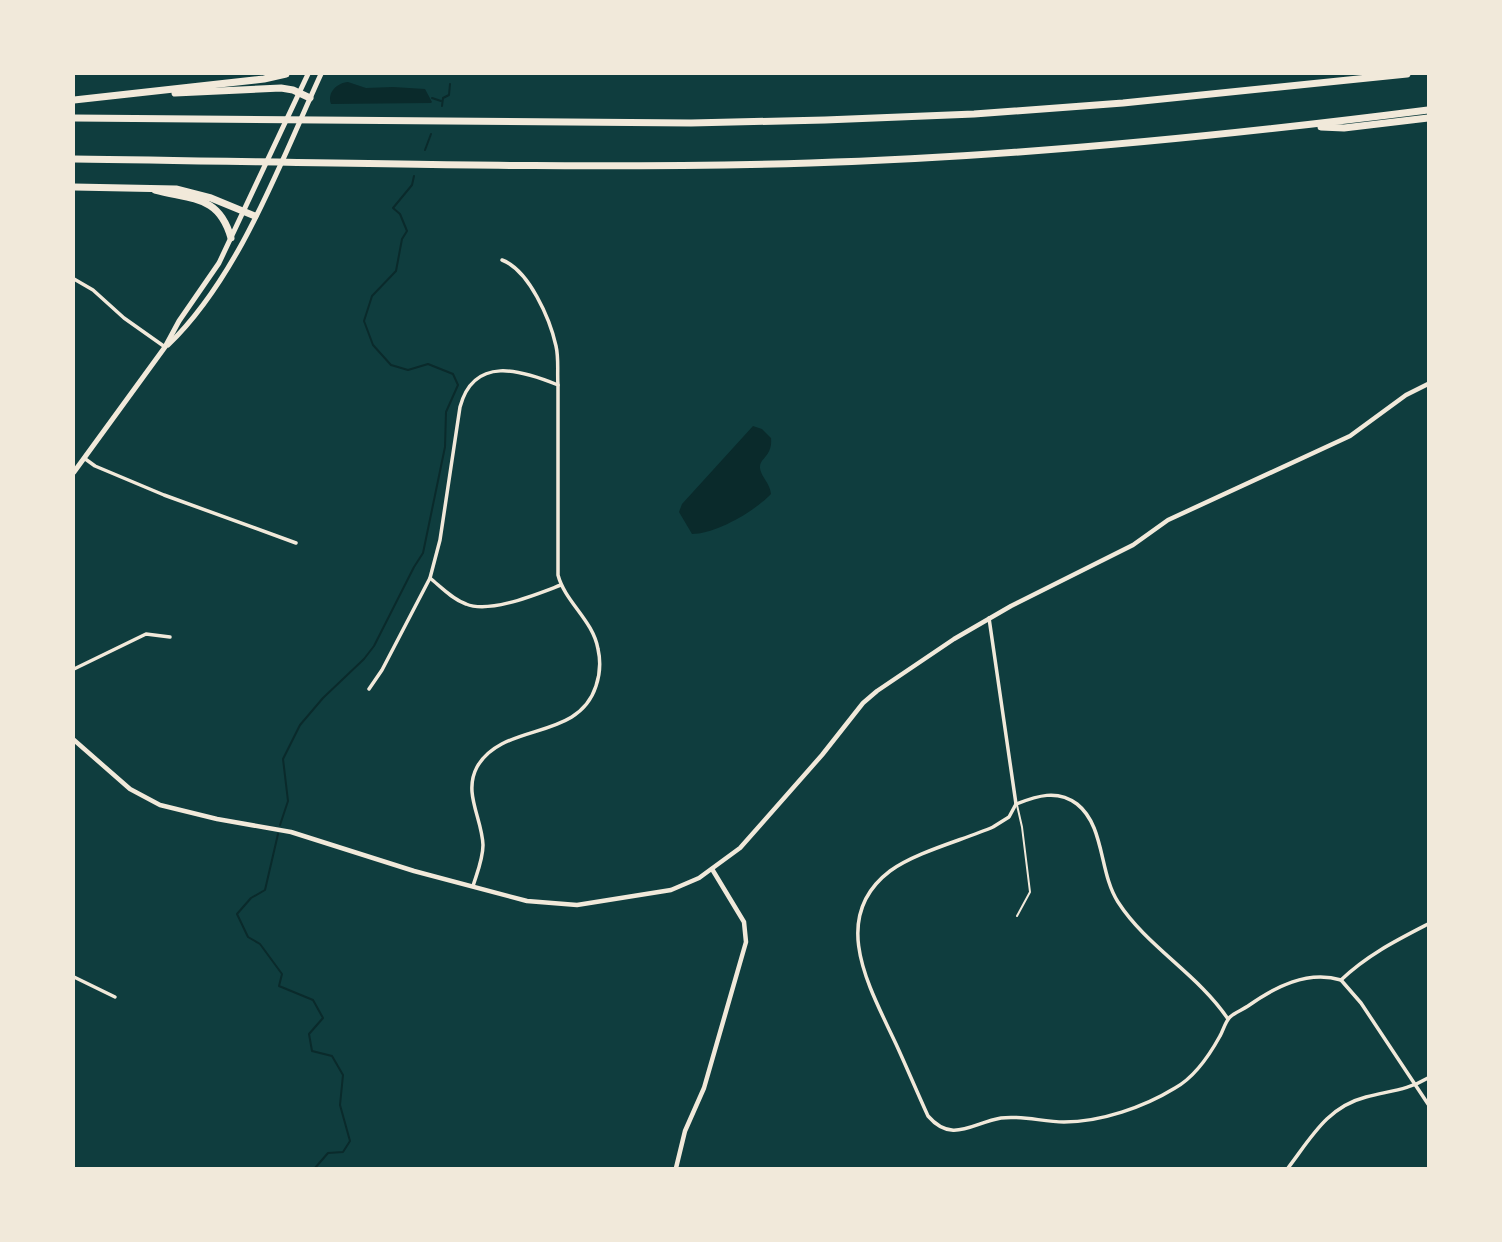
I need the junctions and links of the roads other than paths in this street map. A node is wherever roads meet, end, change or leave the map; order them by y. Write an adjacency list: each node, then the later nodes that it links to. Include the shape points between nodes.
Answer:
1 (286, 74): 5 (highway)
2 (307, 74): 6 (main road)
3 (321, 74): 7 (main road)
4 (1407, 74): 10 (highway, via 1123,103 825,120)
5 (153, 92): 6 (highway, via 285,88); 8 (highway)
6 (299, 92): 7 (highway); 16 (main road)
7 (310, 98): 17 (main road)
8 (74, 100)
9 (1429, 110): 12 (highway)
10 (74, 118)
11 (1429, 118): 12 (highway, via 1344,128)
12 (1302, 126): 13 (highway, via 958,155 802,163)
13 (74, 159)
14 (74, 187): 15 (highway)
15 (148, 188): 16 (highway, via 187,191); 18 (highway, via 210,205 224,219)
16 (244, 211): 17 (highway); 18 (main road)
17 (255, 216): 21 (main road, via 226,272)
18 (231, 238): 21 (main road)
19 (502, 260): 23 (street, via 523,274 545,317 556,344)
20 (74, 279): 21 (street)
21 (166, 347): 24 (main road)
22 (1429, 384): 29 (street, via 1350,436 1168,520 1133,545)
23 (558, 385): 27 (street, via 509,369 478,378 467,388); 28 (street, via 557,567)
24 (84, 458): 25 (main road); 26 (street, via 164,495)
25 (74, 472)
26 (296, 543)
27 (430, 578): 28 (street, via 464,604 479,608); 32 (street)
28 (561, 585): 36 (street, via 597,643 597,682 589,701 575,716 505,744 478,766 471,792 483,847)
29 (989, 618): 34 (street); 35 (street, via 870,696 767,819)
30 (170, 637): 31 (street, via 146,634)
31 (74, 669)
32 (369, 689)
33 (74, 740): 36 (street, via 130,789 160,805 291,832)
34 (1016, 804): 37 (lane, via 1030,892); 42 (street, via 1042,794 1057,795 1068,797 1085,811 1110,887 1123,910 1215,1000); 42 (street, via 1009,817 993,827 889,872 871,889 859,915 861,965 935,1124 957,1132 1012,1117 1081,1121 1144,1104 1190,1077)
35 (712, 869): 36 (street, via 671,890 577,905 535,903); 46 (street, via 744,922 746,942)
36 (473, 886)
37 (1017, 916)
38 (1429, 924): 40 (street, via 1376,952)
39 (74, 977): 41 (street)
40 (1341, 980): 42 (street, via 1322,977 1289,982); 44 (street)
41 (115, 997)
42 (1228, 1019)
43 (1429, 1078): 44 (street)
44 (1414, 1085): 45 (street); 47 (street, via 1360,1099 1329,1116)
45 (1429, 1104)
46 (676, 1168)
47 (1288, 1168)

